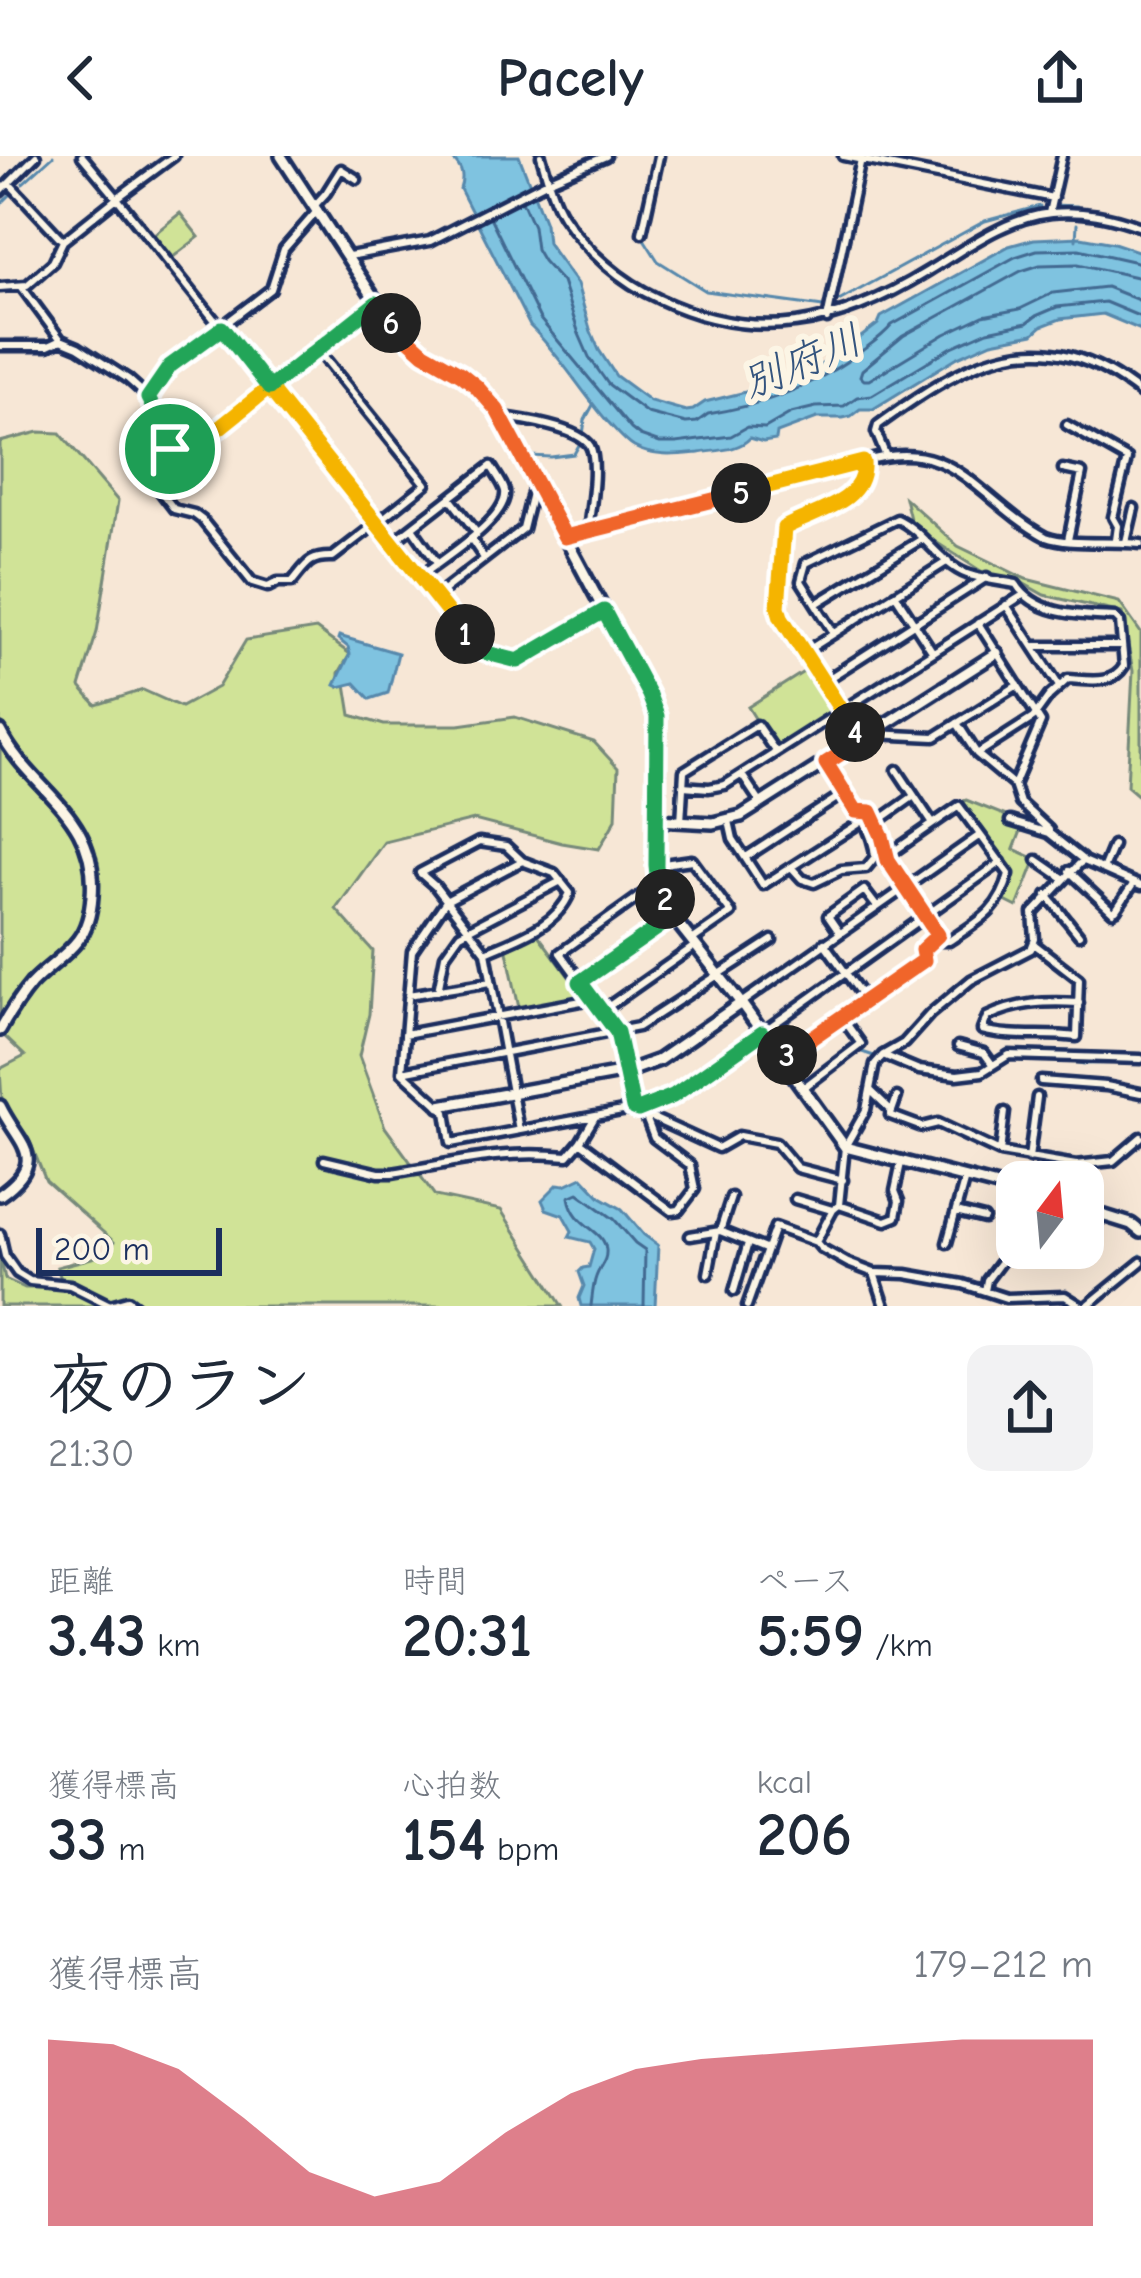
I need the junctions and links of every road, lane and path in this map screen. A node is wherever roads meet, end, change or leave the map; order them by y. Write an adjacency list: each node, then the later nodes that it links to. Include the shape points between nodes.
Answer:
1 (36, 156): 14 (street)
2 (82, 156): 16 (street)
3 (174, 156): 11 (street)
4 (281, 156): 18 (street)
5 (541, 156): 13 (street)
6 (606, 156): 13 (street)
7 (659, 156): 21 (street)
8 (843, 156): 10 (street)
9 (1062, 156): 17 (street)
10 (862, 158): 17 (street); 27 (street)
11 (163, 159): 16 (street)
12 (357, 178): 18 (street, via 340,169)
13 (548, 181): 23 (street, via 430,241); 27 (street, via 563,216 638,290 745,325)
14 (9, 182): 15 (street); 22 (street)
15 (0, 192)
16 (117, 198): 22 (street); 28 (street)
17 (1053, 198): 19 (street)
18 (317, 208): 23 (street); 28 (street, via 284,249 271,289)
19 (1049, 213): 20 (street, via 1093,212); 27 (street)
20 (1141, 227)
21 (642, 233)
22 (63, 242): 24 (street, via 53,262)
23 (345, 256): 26 (street)
24 (21, 286): 25 (street); 29 (street)
25 (0, 287)
26 (376, 303): 31 (street); 35 (street, via 406,339 476,386)
27 (826, 319)
28 (222, 328): 32 (street); 34 (street, via 170,366)
29 (61, 340): 30 (street); 34 (street)
30 (0, 346)
31 (318, 350): 32 (street); 44 (street, via 426,484)
32 (269, 388): 39 (street); 44 (street)
33 (1141, 394): 37 (street, via 1085,359 1006,354 878,425)
34 (148, 398): 39 (street, via 168,442)
35 (501, 418): 41 (street); 46 (street, via 587,442)
36 (1067, 425): 51 (street, via 1126,459)
37 (885, 454): 38 (street); 50 (street, via 940,462 1036,532)
38 (863, 462): 46 (street); 72 (street, via 854,493 784,528 779,613)
39 (164, 466): 44 (street, via 159,488 169,504 202,520 252,582 268,587 292,581 312,559 333,557)
40 (1063, 469): 50 (street, via 1082,473)
41 (535, 482): 48 (street); 55 (street, via 523,530)
42 (450, 498): 45 (street); 47 (street); 47 (street, via 491,466 505,490 503,504)
43 (1134, 508): 53 (street)
44 (377, 523): 52 (street)
45 (413, 529): 52 (street); 57 (street)
46 (588, 531): 48 (street)
47 (475, 536): 55 (street); 57 (street)
48 (565, 537): 65 (street)
49 (922, 539): 56 (street); 63 (street); 63 (street, via 897,519 806,563 801,581)
50 (1068, 540): 51 (street)
51 (1116, 540): 53 (street)
52 (393, 542): 59 (street)
53 (1126, 542): 54 (street)
54 (1141, 544)
55 (484, 558): 62 (street)
56 (948, 561): 58 (street); 60 (street)
57 (437, 562): 59 (street)
58 (987, 577): 61 (street, via 1016,584); 66 (street)
59 (420, 578): 62 (street)
60 (895, 594): 66 (street); 68 (street)
61 (1023, 595): 64 (street); 70 (street, via 1041,607 1115,617)
62 (435, 597): 65 (street, via 479,651 518,661)
63 (816, 604): 68 (street)
64 (1006, 605): 67 (street); 69 (street)
65 (604, 611): 94 (street, via 657,716)
66 (914, 622): 71 (street); 74 (street)
67 (978, 623): 71 (street); 73 (street)
68 (834, 633): 72 (street)
69 (1034, 646): 70 (street); 76 (street)
70 (1122, 646): 76 (street, via 1124,666 1110,680)
71 (932, 651): 77 (street)
72 (805, 652): 74 (street)
73 (997, 653): 75 (street); 81 (street)
74 (823, 682): 77 (street)
75 (1018, 685): 78 (street); 79 (street)
76 (1059, 686): 78 (street)
77 (842, 711): 82 (street); 83 (street)
78 (1036, 712): 84 (street); 88 (street, via 1041,722)
79 (957, 723): 81 (street, via 935,736); 84 (street)
80 (0, 731): 145 (street, via 74,821 93,887 77,942 31,985)
81 (872, 734): 82 (street)
82 (861, 741): 85 (street)
83 (776, 752): 87 (street); 89 (street, via 757,724 684,770)
84 (976, 754): 88 (street)
85 (826, 763): 90 (street); 92 (street)
86 (897, 770): 91 (street)
87 (742, 775): 89 (street, via 710,788); 92 (street)
88 (1014, 785): 101 (street)
89 (683, 786): 98 (street)
90 (844, 793): 93 (street); 105 (street)
91 (914, 796): 99 (street); 100 (street)
92 (761, 803): 95 (street)
93 (856, 811): 96 (street); 99 (street, via 871,812)
94 (657, 820): 98 (street); 110 (street)
95 (729, 821): 98 (street); 105 (street)
96 (863, 821): 111 (street); 111 (street, via 874,848 866,868 814,883)
97 (1010, 821): 101 (street)
98 (681, 822)
99 (876, 823): 104 (street)
100 (933, 824): 102 (street, via 959,806); 104 (street)
101 (1049, 833): 108 (street)
102 (980, 835): 109 (street); 117 (street)
103 (1113, 845): 112 (street)
104 (887, 856): 117 (street)
105 (746, 857): 111 (street, via 763,885)
106 (1037, 860): 113 (street)
107 (522, 861): 114 (street); 119 (street); 119 (street, via 506,846 479,842 420,873)
108 (1084, 861): 112 (street); 113 (street)
109 (1001, 862): 121 (street); 125 (street, via 1010,874 992,912 949,941)
110 (656, 865): 116 (street); 128 (street, via 692,860 731,913)
111 (792, 868)
112 (1103, 869): 115 (street)
113 (1066, 875): 115 (street, via 1114,911); 118 (street)
114 (561, 881): 123 (street); 131 (street, via 568,901 547,923)
115 (1138, 884)
116 (658, 885): 122 (street); 135 (street, via 560,953)
117 (907, 887): 120 (street); 121 (street)
118 (1047, 896): 126 (street); 130 (street, via 1033,913)
119 (446, 901): 123 (street); 137 (street, via 412,951)
120 (877, 907): 124 (street); 124 (street, via 865,890 828,916)
121 (926, 916): 125 (street); 132 (street)
122 (673, 917): 128 (street); 135 (street)
123 (466, 928): 131 (street); 136 (street, via 445,955)
124 (839, 932): 129 (street)
125 (938, 935): 139 (street, via 922,950 924,960)
126 (1079, 935)
127 (772, 940): 133 (street)
128 (694, 942): 133 (street); 142 (street)
129 (824, 943): 132 (street); 140 (street)
130 (1034, 944): 141 (street, via 1079,980); 152 (street, via 971,980)
131 (486, 952): 134 (street)
132 (846, 973): 139 (street); 147 (street)
133 (719, 974): 140 (street); 146 (street, via 638,1027)
134 (491, 982): 136 (street); 143 (street)
135 (580, 982): 138 (street)
136 (438, 991): 137 (street)
137 (408, 995): 148 (street)
138 (592, 999): 142 (street); 143 (street)
139 (865, 999): 144 (street)
140 (741, 1003): 147 (street); 158 (street, via 659,1060)
141 (1078, 1003): 149 (street); 149 (street, via 1010,1006 987,1017 982,1030)
142 (602, 1011): 146 (street)
143 (498, 1016): 148 (street); 151 (street)
144 (842, 1016): 154 (street); 160 (street, via 861,1045)
145 (0, 1030)
146 (617, 1032): 151 (street); 158 (street)
147 (762, 1033): 154 (street); 168 (street, via 673,1096)
148 (405, 1034): 157 (street)
149 (1077, 1037): 153 (street)
150 (958, 1046): 156 (street)
151 (505, 1054): 157 (street); 162 (street)
152 (883, 1055): 156 (street, via 957,1075); 161 (street)
153 (1075, 1058): 155 (street); 156 (street, via 1009,1055)
154 (782, 1059): 160 (street)
155 (1141, 1059)
156 (992, 1064)
157 (402, 1072): 167 (street)
158 (626, 1072): 162 (street); 168 (street)
159 (1041, 1081): 163 (street)
160 (803, 1088): 175 (street)
161 (870, 1090): 169 (street); 175 (street)
162 (512, 1093): 167 (street); 172 (street)
163 (1141, 1093)
164 (1037, 1096): 177 (street)
165 (897, 1097): 169 (street)
166 (0, 1106): 183 (street, via 28,1153 14,1186)
167 (440, 1106): 172 (street, via 452,1143)
168 (638, 1110): 171 (street); 174 (street, via 654,1138 690,1165 695,1189 679,1210); 181 (street, via 718,1148 740,1136 776,1142 796,1168)
169 (892, 1111): 176 (street)
170 (1005, 1112): 176 (street)
171 (595, 1117): 172 (street); 174 (street)
172 (519, 1131)
173 (1141, 1137): 177 (street, via 1113,1161)
174 (580, 1142): 178 (street, via 568,1156 475,1156 392,1173)
175 (845, 1148): 179 (street); 181 (street)
176 (1000, 1152): 177 (street)
177 (1029, 1158)
178 (324, 1160)
179 (901, 1161): 180 (street); 186 (street, via 896,1217)
180 (965, 1178): 182 (street); 187 (street)
181 (843, 1180): 186 (street)
182 (996, 1186)
183 (0, 1195)
184 (730, 1197): 190 (street)
185 (795, 1199): 186 (street)
186 (836, 1208): 194 (street)
187 (956, 1212): 189 (street); 196 (street)
188 (1104, 1216): 191 (street)
189 (984, 1219)
190 (718, 1232): 193 (street); 195 (street); 201 (street)
191 (1141, 1232)
192 (0, 1234): 204 (street, via 10,1265 30,1281)
193 (690, 1236)
194 (816, 1241): 197 (street, via 775,1227); 200 (street)
195 (748, 1242): 197 (street); 202 (street)
196 (947, 1243)
197 (766, 1249): 205 (street)
198 (1141, 1262): 207 (street)
199 (996, 1269): 203 (street)
200 (874, 1273): 203 (street); 206 (street)
201 (708, 1274)
202 (734, 1291)
203 (986, 1291): 207 (street, via 1065,1296)
204 (136, 1306)
205 (747, 1306)
206 (885, 1306)
207 (1084, 1306)

